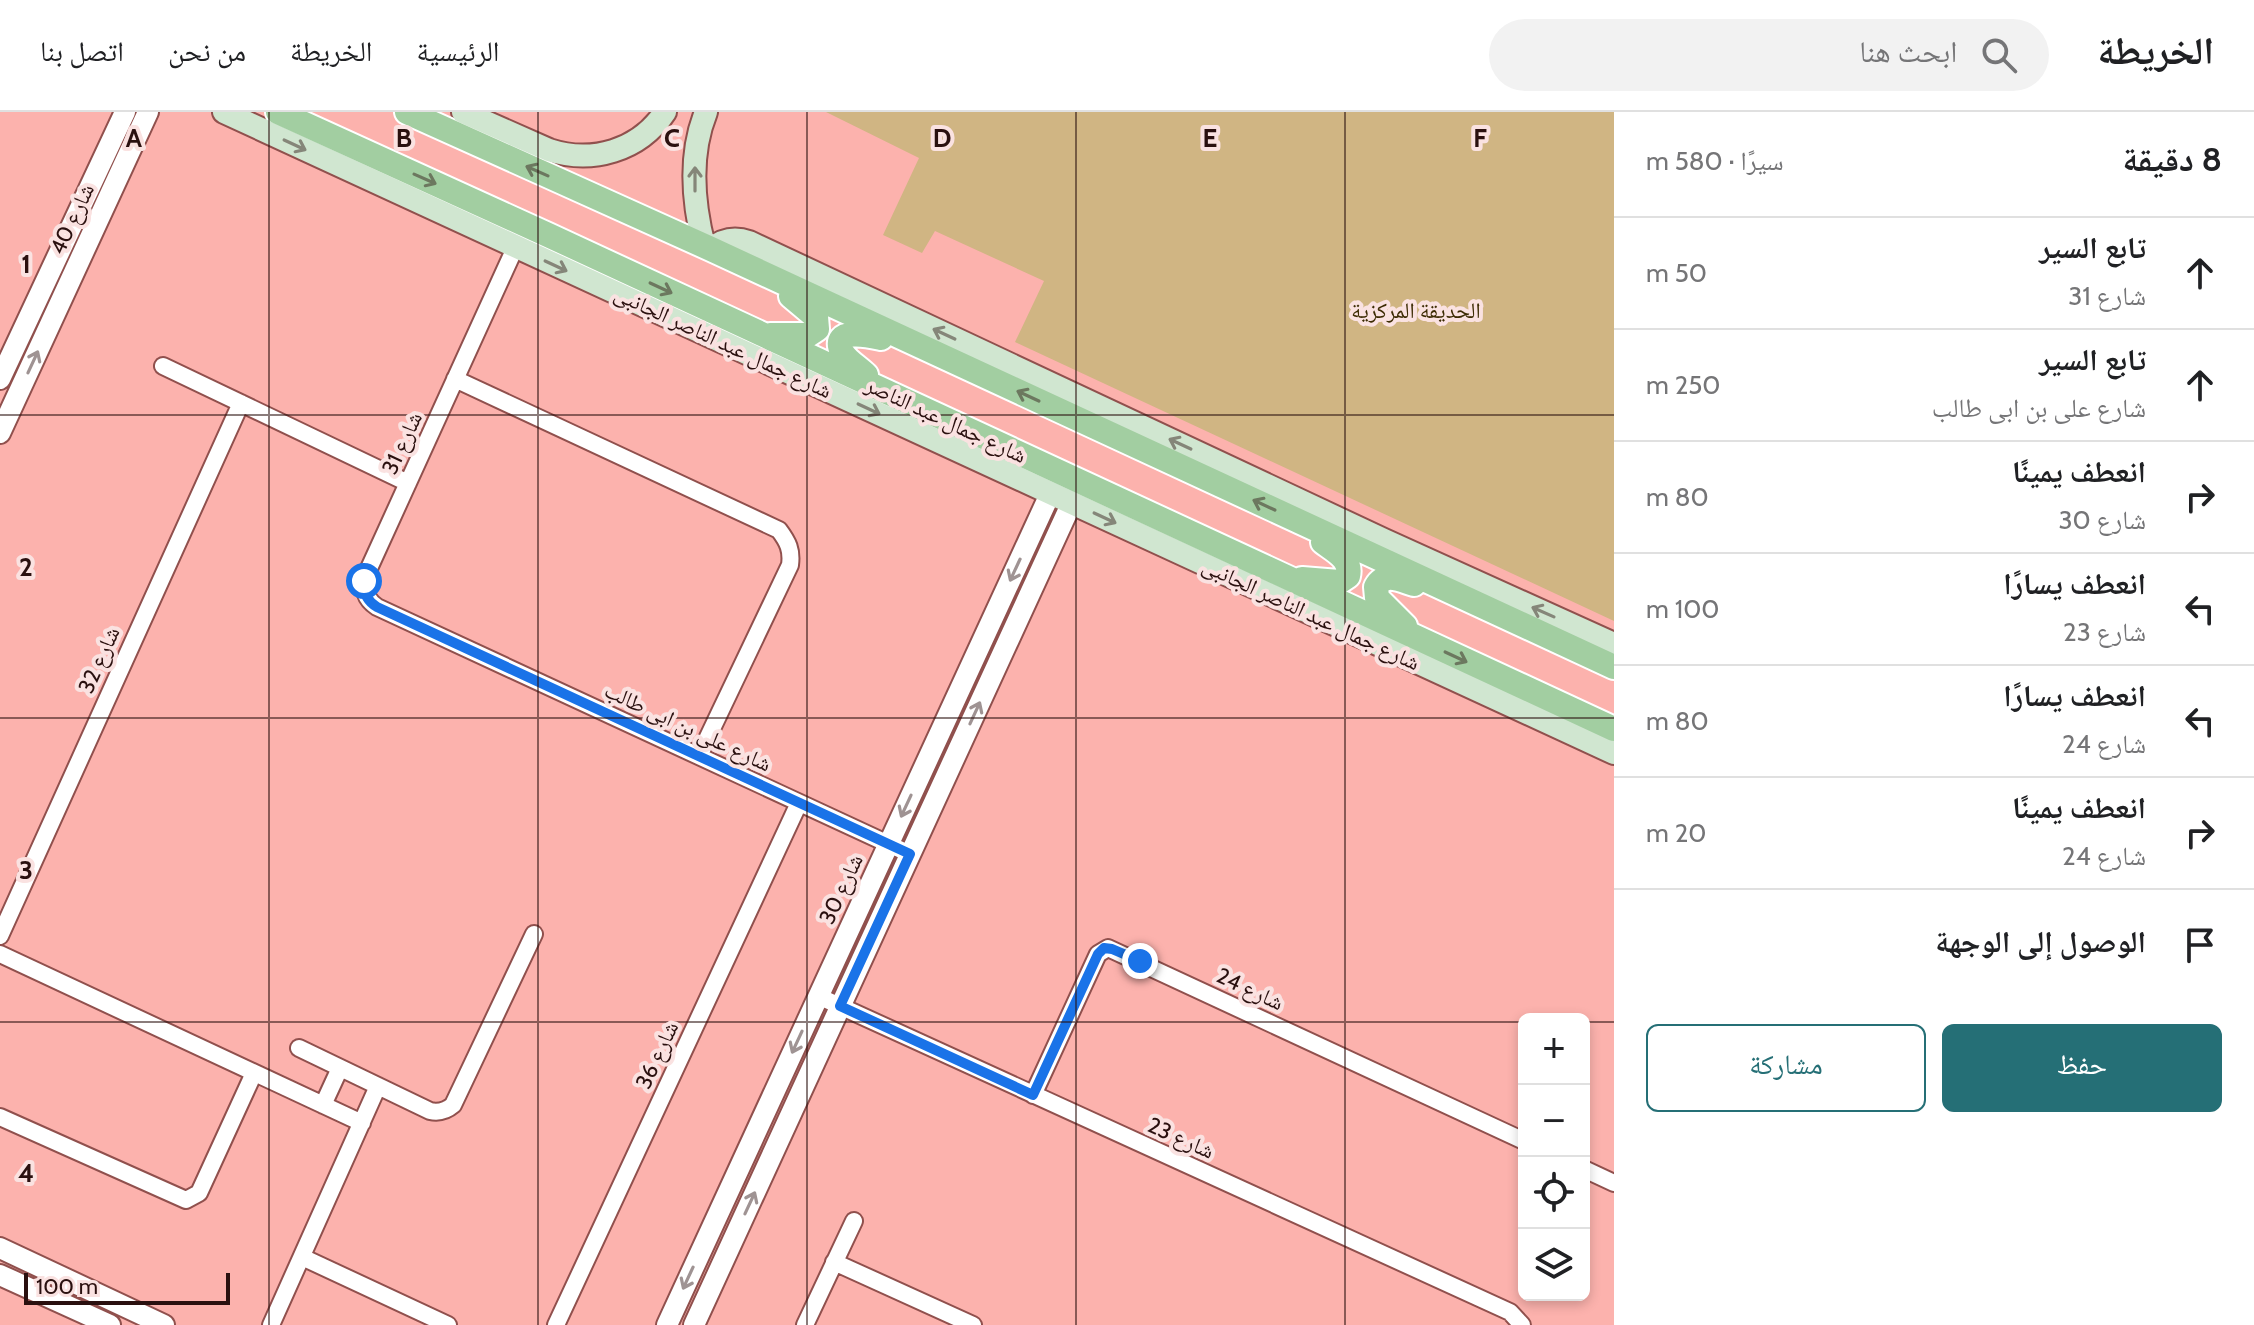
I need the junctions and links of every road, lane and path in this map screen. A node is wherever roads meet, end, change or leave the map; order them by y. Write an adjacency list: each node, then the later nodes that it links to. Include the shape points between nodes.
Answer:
1 (125, 112): 16 (street, شارع 40)
2 (148, 112): 21 (street, شارع 40, one-way to 2)
3 (224, 112): 10 (main road, شارع جمال عبد الناصر الجانبى, one-way to 10)
4 (278, 112): 9 (main road, شارع جمال عبد الناصر, one-way to 9)
5 (407, 112): 11 (main road, one-way to 5)
6 (463, 112): 7 (main road, via 563,155 589,156 629,145)
7 (665, 112)
8 (706, 112): 11 (main road, one-way to 8, via 697,214 695,182)
9 (526, 224): 10 (street, شارع 31); 13 (main road, شارع جمال عبد الناصر, one-way to 13)
10 (516, 247): 17 (street, شارع 31); 23 (main road, شارع جمال عبد الناصر الجانبى, one-way to 23)
11 (708, 248): 12 (main road); 20 (main road, one-way to 11, via 749,242 728,239)
12 (767, 276): 13 (main road, via 814,315 818,325 808,335); 14 (main road)
13 (763, 335): 18 (main road, شارع جمال عبد الناصر)
14 (915, 344): 18 (main road, via 855,333 843,339 844,355); 20 (main road, one-way to 14)
15 (163, 366): 19 (street)
16 (0, 379)
17 (455, 379): 22 (street, شارع 31); 33 (street, via 779,530 785,538 790,565)
18 (885, 392): 23 (main road, شارع جمال عبد الناصر)
19 (241, 403): 22 (street); 38 (street, شارع 32)
20 (1082, 410): 24 (main road, one-way to 20); 29 (main road, one-way to 20)
21 (0, 433)
22 (408, 483): 27 (street, شارع 31, via 366,575 365,593 377,607)
23 (1066, 488): 25 (main road, شارع جمال عبد الناصر); 32 (main road, شارع جمال عبد الناصر الجانبى, one-way to 32, via 1258,590); 35 (street, شارع 30, one-way to 35); 36 (street, one-way to 23)
24 (1294, 519): 25 (main road, via 1346,560 1350,570 1339,582); 26 (main road)
25 (1283, 577): 28 (main road, شارع جمال عبد الناصر)
26 (1459, 596): 28 (main road, via 1388,577 1378,582 1377,598); 30 (main road)
27 (446, 640): 33 (street, شارع على بن ابى طالب)
28 (1421, 641): 31 (main road, شارع جمال عبد الناصر, one-way to 31)
29 (1614, 644)
30 (1614, 667)
31 (1614, 729)
32 (1614, 753)
33 (699, 756): 34 (street, شارع على بن ابى طالب)
34 (799, 803): 35 (street, شارع على بن ابى طالب); 62 (street, شارع 36)
35 (889, 844): 36 (street, شارع على بن ابى طالب); 40 (street, شارع 30)
36 (910, 854): 41 (street)
37 (534, 934): 45 (street, via 453,1105 430,1111)
38 (0, 936)
39 (0, 954): 44 (street)
40 (818, 996): 41 (street, شارع 23); 63 (street, شارع 30, one-way to 63)
41 (840, 1006): 46 (street, شارع 23); 64 (street, one-way to 41)
42 (299, 1048): 43 (street)
43 (340, 1068): 45 (street); 47 (street)
44 (254, 1073): 47 (street); 48 (street, via 199,1193 191,1199)
45 (378, 1086): 49 (street)
46 (1033, 1095): 50 (street, شارع 24, via 1098,954 1108,948); 67 (street, شارع 23, via 1510,1312)
47 (323, 1105): 49 (street)
48 (0, 1117)
49 (362, 1123): 55 (street)
50 (1518, 1138)
51 (1590, 1172): 52 (street)
52 (1614, 1183)
53 (854, 1221): 56 (street)
54 (0, 1248): 59 (street)
55 (302, 1257): 60 (street); 61 (street)
56 (834, 1262): 65 (street); 66 (street)
57 (0, 1275): 58 (street)
58 (110, 1325)
59 (164, 1325)
60 (271, 1325)
61 (448, 1325)
62 (556, 1325)
63 (667, 1325)
64 (694, 1325)
65 (805, 1325)
66 (973, 1325)
67 (1522, 1325)

